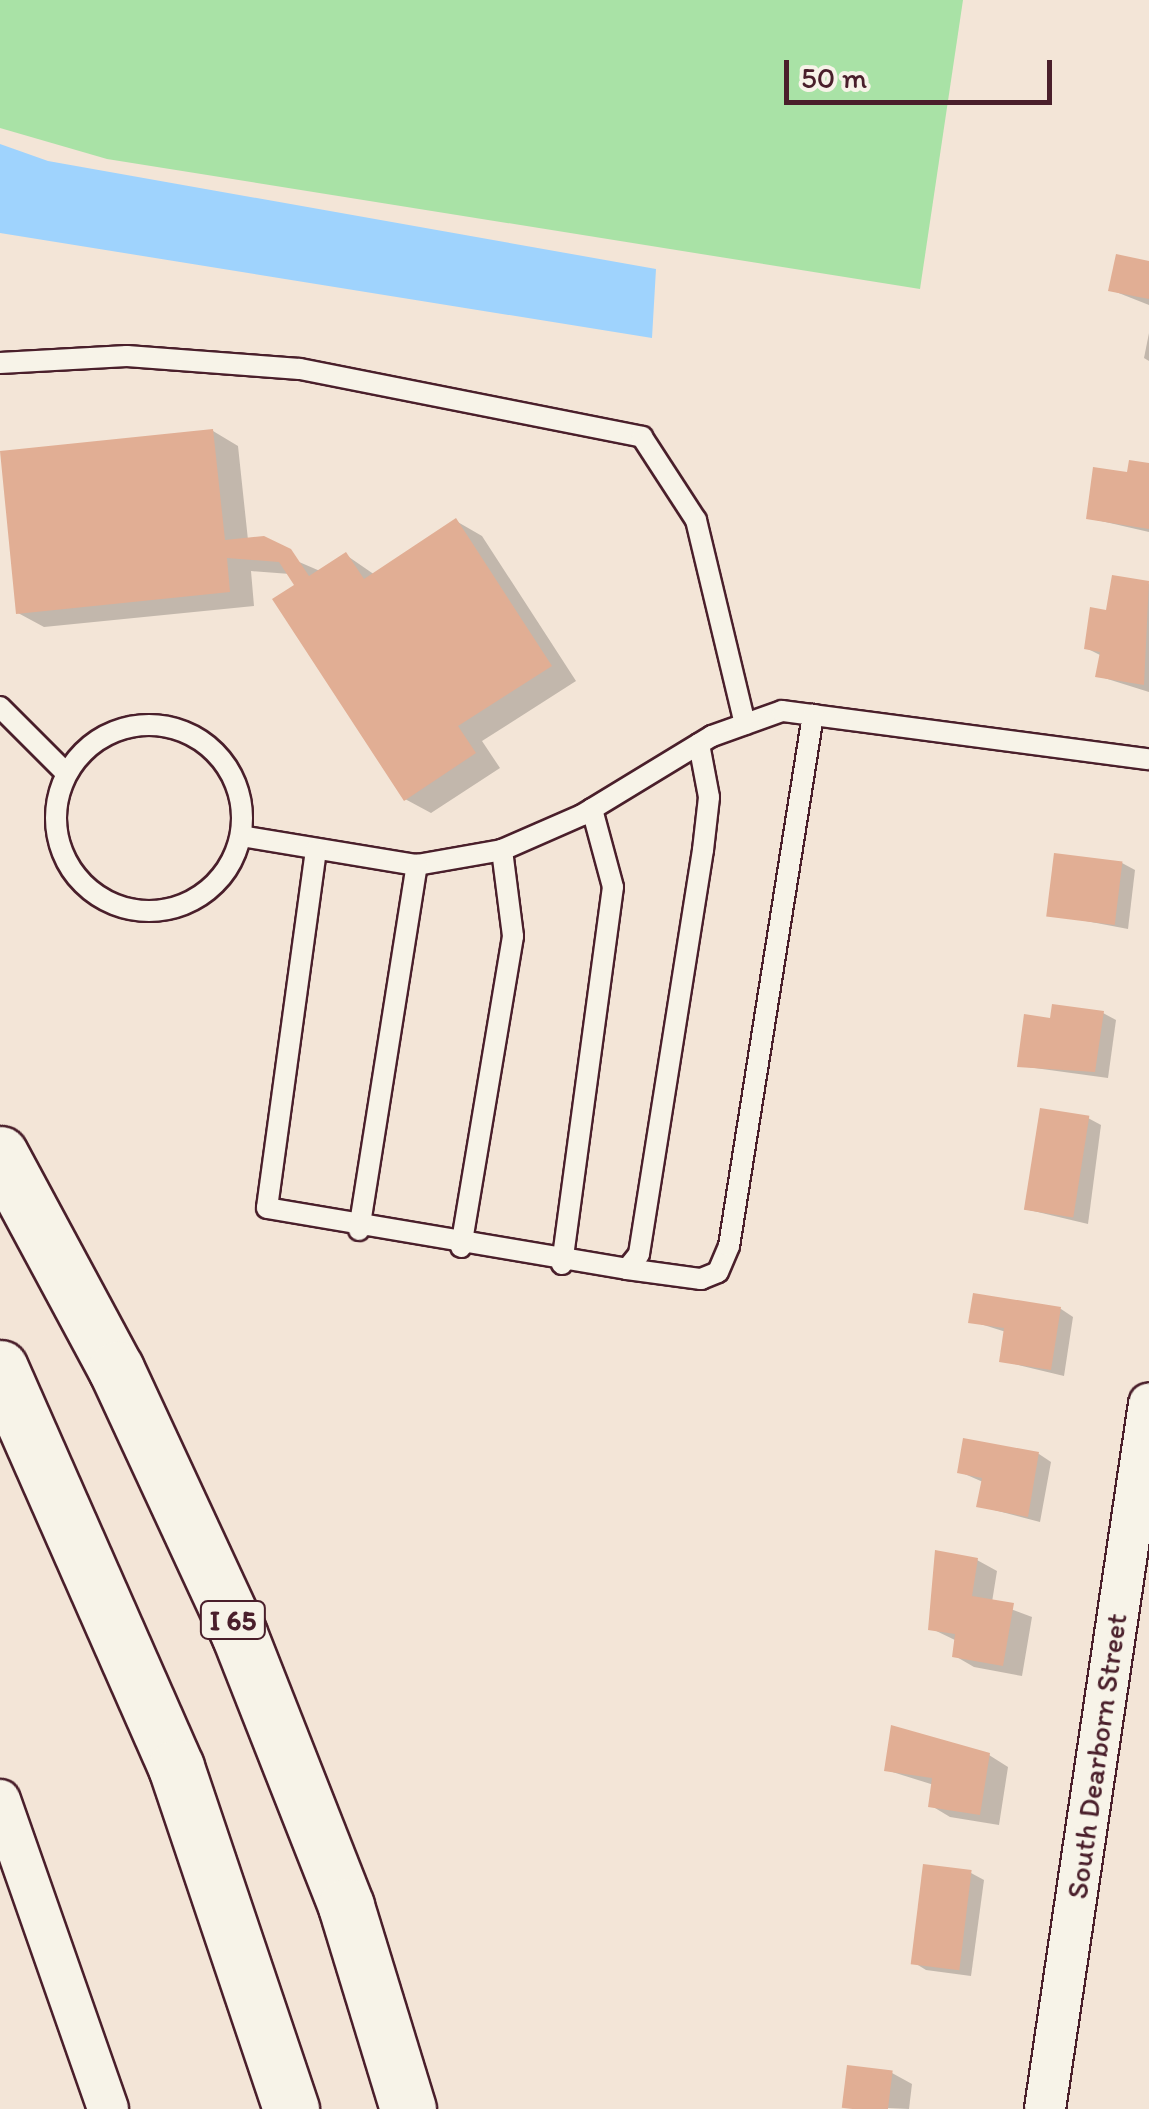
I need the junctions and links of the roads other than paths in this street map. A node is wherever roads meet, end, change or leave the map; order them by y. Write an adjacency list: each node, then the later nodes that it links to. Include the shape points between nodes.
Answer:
1 (0, 363): 4 (lane, via 127,356 300,370 642,438 696,520)
2 (0, 707): 7 (lane)
3 (813, 716): 4 (lane, via 782,711); 6 (lane); 17 (lane, via 729,1246 718,1272 702,1279)
4 (745, 724): 5 (lane)
5 (698, 744): 8 (lane); 17 (lane, via 709,798 703,850 639,1254)
6 (1149, 759)
7 (66, 773): 9 (lane, via 108,734 166,726 217,754 242,806); 9 (lane, via 56,836 68,866 117,906 181,906 230,866)
8 (592, 810): 11 (lane); 16 (lane, via 613,887)
9 (242, 836): 10 (lane)
10 (316, 850): 12 (lane); 14 (lane, via 267,1208)
11 (502, 850): 12 (lane); 15 (lane, via 513,936)
12 (417, 864): 14 (lane)
13 (0, 1154): 23 (highway, I 65, via 116,1369 239,1634 346,1906)
14 (359, 1230): 15 (lane)
15 (461, 1247): 16 (lane)
16 (562, 1264): 17 (lane)
17 (628, 1270)
18 (0, 1368): 22 (highway, via 176,1767)
19 (1149, 1404): 24 (street, South Dearborn Street)
20 (2, 1810): 21 (street)
21 (108, 2109)
22 (291, 2109)
23 (408, 2109)
24 (1045, 2109)

